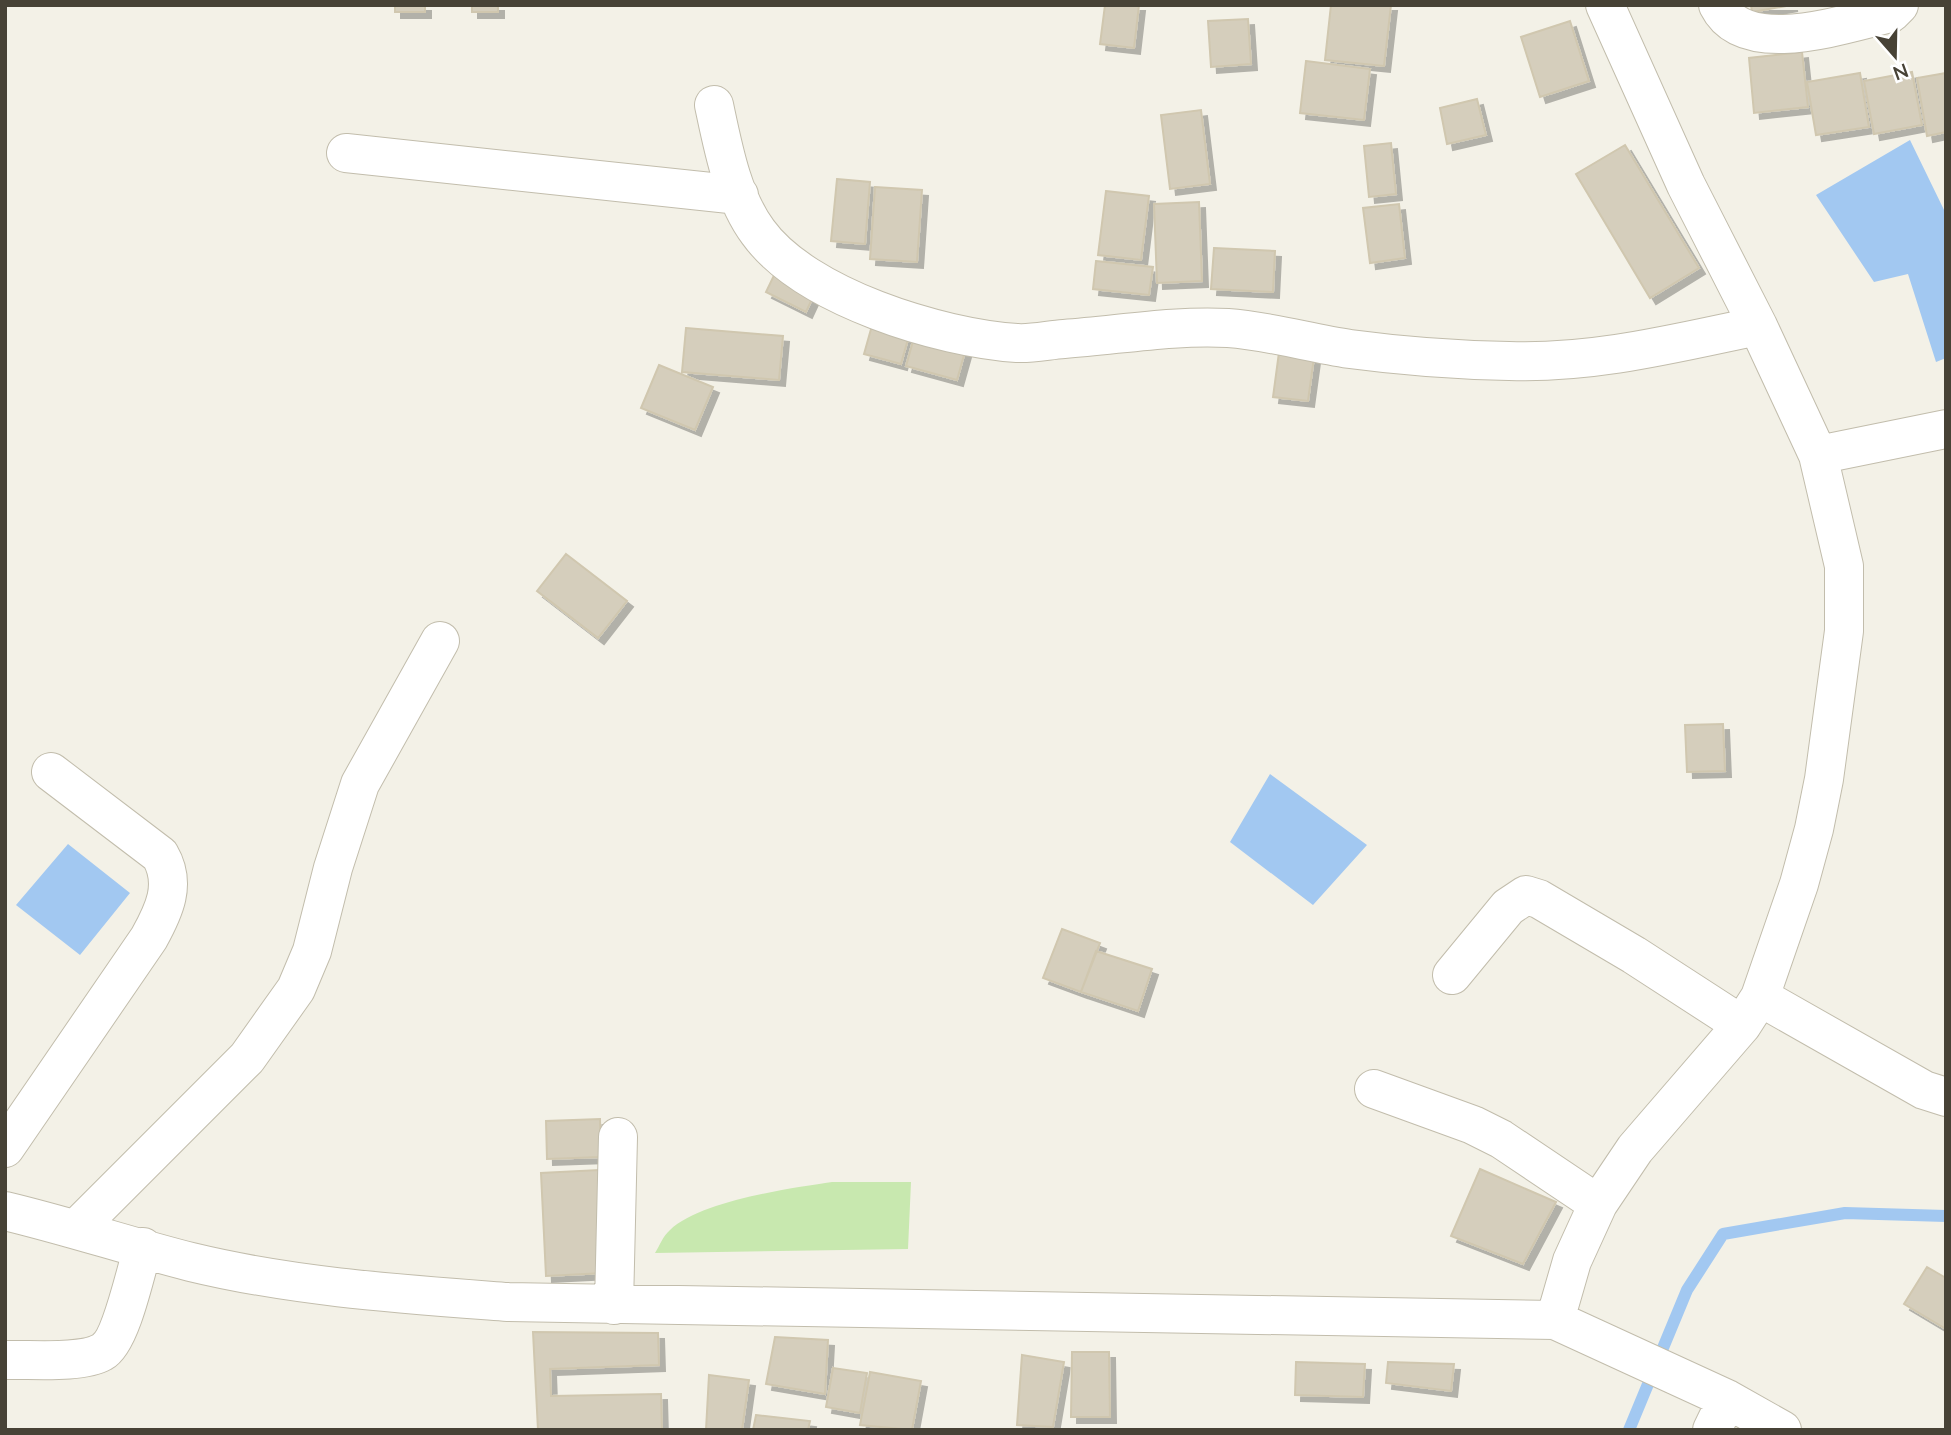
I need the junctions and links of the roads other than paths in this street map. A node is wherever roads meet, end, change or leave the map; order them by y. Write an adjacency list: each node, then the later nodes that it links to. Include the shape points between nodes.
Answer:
1 (1605, 5): 7 (street, via 1686,185)
2 (1718, 5): 3 (street, via 1724,18 1756,34 1800,33 1891,13)
3 (1899, 5)
4 (714, 105): 6 (street)
5 (346, 153): 6 (street)
6 (739, 195): 7 (street, via 757,232 787,262 834,292 941,329 1018,343 1230,328 1352,349 1509,361 1585,359)
7 (1758, 326): 9 (street)
8 (1946, 429): 9 (street)
9 (1818, 455): 13 (street, via 1844,566 1844,631 1814,829 1799,884)
10 (440, 641): 20 (street, via 360,784 312,951 296,989 247,1058)
11 (51, 772): 17 (street, via 160,855 168,869 167,904 149,938)
12 (1451, 975): 13 (street, via 1508,907 1525,895 1634,955)
13 (1751, 1011): 15 (street); 18 (street, via 1635,1149)
14 (1374, 1089): 18 (street, via 1502,1139)
15 (1946, 1097)
16 (618, 1137): 22 (street)
17 (5, 1148)
18 (1598, 1204): 23 (street, via 1572,1261)
19 (5, 1211): 20 (street)
20 (77, 1228): 21 (street)
21 (144, 1247): 22 (street, via 191,1262 352,1289); 24 (street, via 115,1336 103,1352 73,1359)
22 (614, 1306): 23 (street)
23 (1555, 1320): 25 (street)
24 (5, 1360)
25 (1720, 1414): 26 (street)
26 (1782, 1430)

